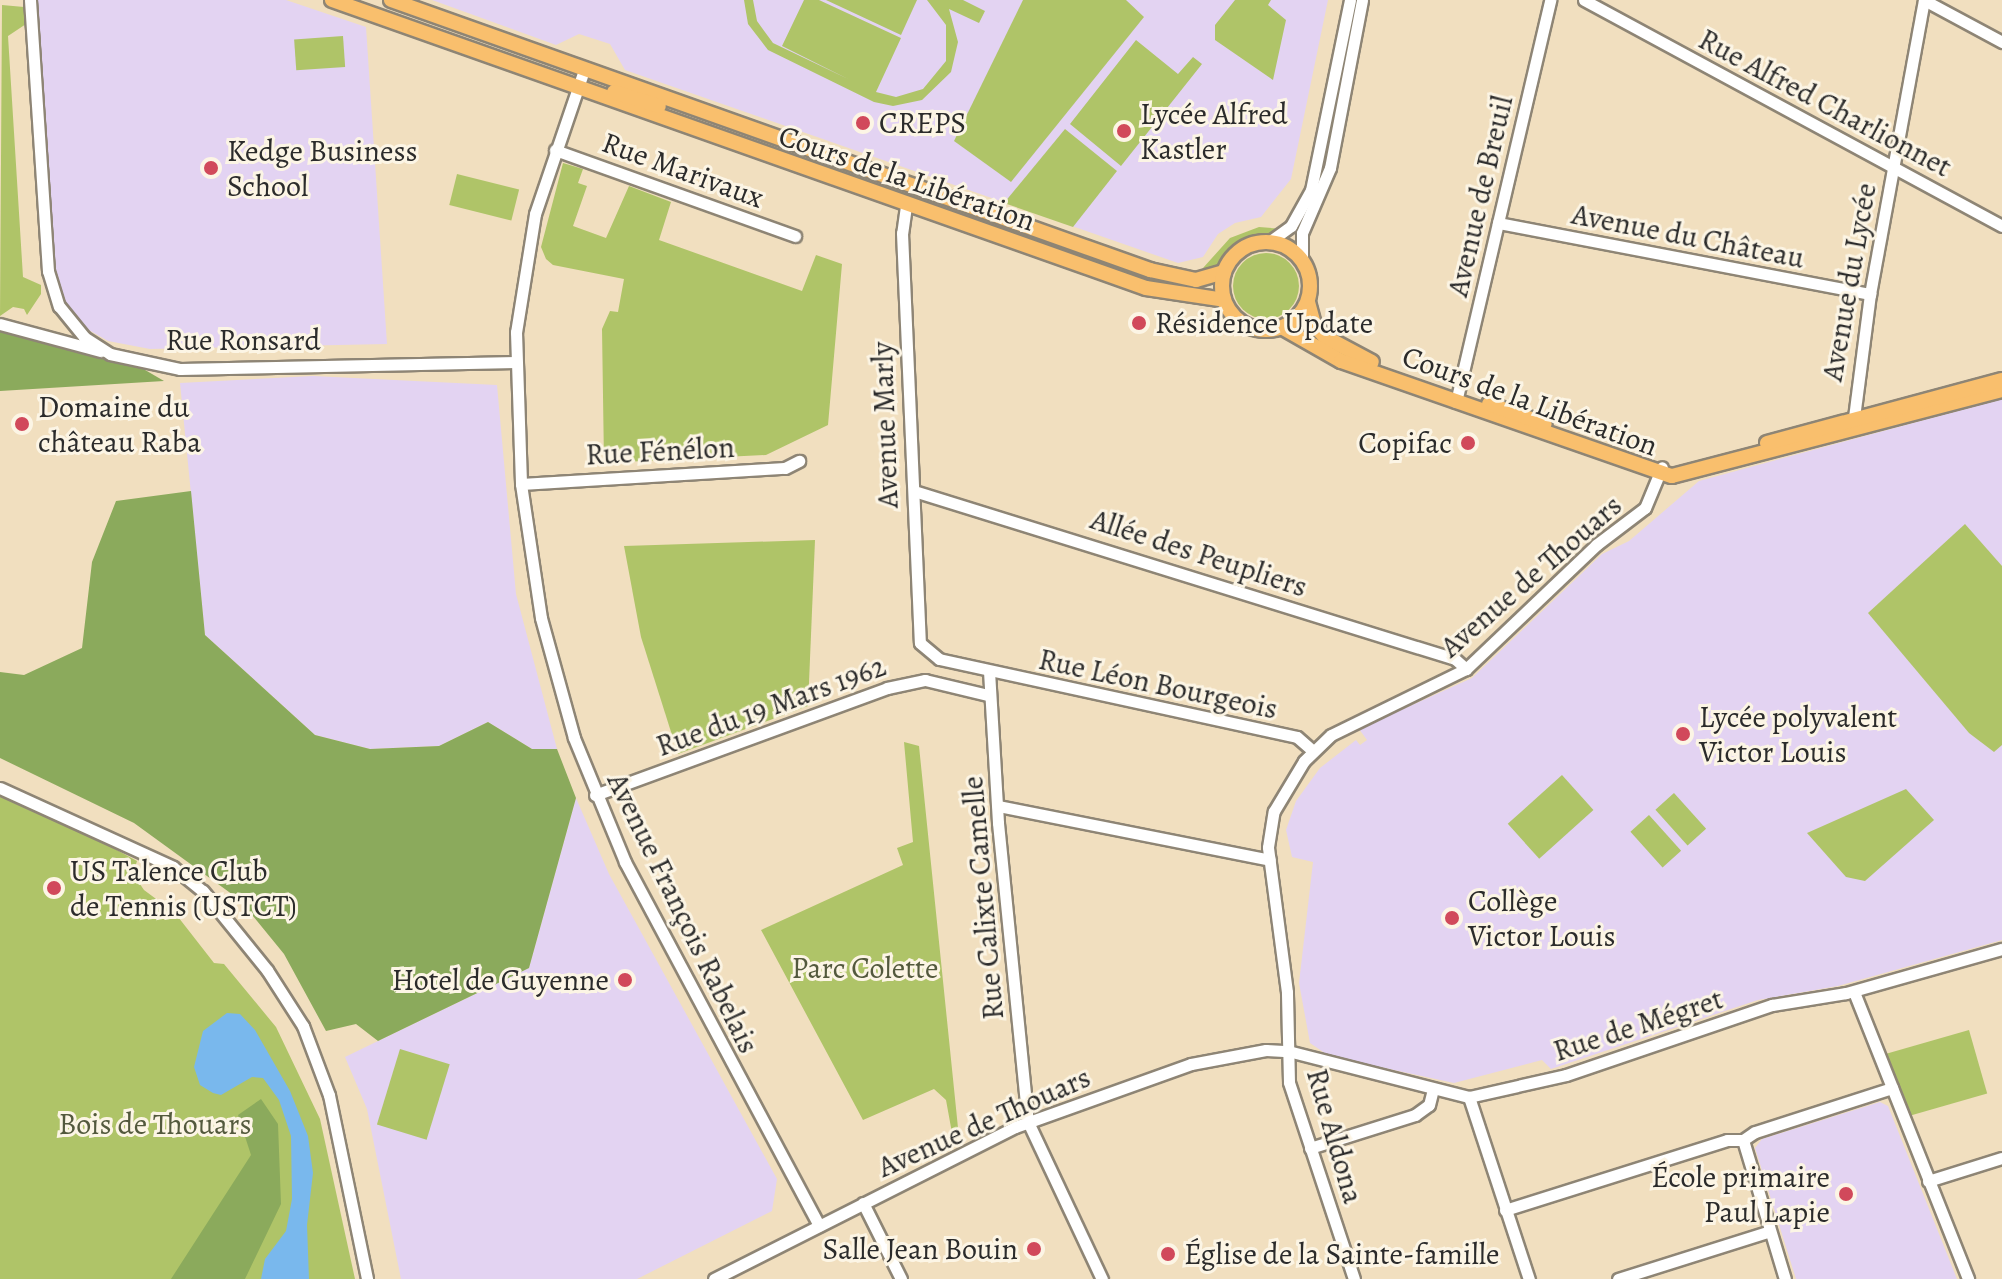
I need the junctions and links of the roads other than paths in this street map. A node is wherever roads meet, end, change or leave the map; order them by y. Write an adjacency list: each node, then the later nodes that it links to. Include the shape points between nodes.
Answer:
1 (30, 0): 29 (street, Rue Ronsard, via 48,271 68,320)
2 (332, 0): 9 (main road, Cours de la Libération)
3 (391, 0): 11 (main road, Cours de la Libération)
4 (1350, 0): 21 (street, via 1311,190 1291,226)
5 (1362, 0): 22 (street, via 1330,168 1302,233)
6 (1550, 0): 17 (street, Avenue de Breuil)
7 (1584, 0): 15 (street, Rue Alfred Charlionnet)
8 (1924, 0): 10 (street); 15 (street, Avenue du Lycée)
9 (441, 39): 11 (main road, via 476,41 553,68); 12 (main road, Cours de la Libération)
10 (2002, 42)
11 (584, 70): 12 (street); 13 (main road, Cours de la Libération)
12 (577, 89): 13 (main road, via 602,89 764,142); 14 (street, Avenue François Rabelais); 16 (main road, Cours de la Libération)
13 (797, 145): 19 (main road, Cours de la Libération)
14 (555, 150): 20 (street, Rue Marivaux); 30 (street, Avenue François Rabelais, via 526,255)
15 (1893, 167): 18 (street, Rue Alfred Charlionnet); 24 (street, Avenue du Lycée)
16 (906, 206): 19 (main road, via 932,204 991,223); 25 (main road, Cours de la Libération, via 1146,288); 38 (street, Avenue Marly, via 902,233)
17 (1498, 223): 24 (street, Avenue du Château); 33 (street, Avenue de Breuil)
18 (2002, 226)
19 (1028, 228): 23 (main road, Cours de la Libération, via 1176,277 1204,280)
20 (795, 236)
21 (1269, 242): 22 (main road); 23 (main road, via 1240,251)
22 (1302, 260): 26 (main road, via 1310,279)
23 (1224, 272): 25 (main road)
24 (1870, 294): 34 (street, Avenue du Lycée)
25 (1224, 300): 28 (main road, via 1245,325 1265,331)
26 (1308, 302): 28 (main road); 33 (main road, Cours de la Libération, via 1314,325 1335,346)
27 (0, 324): 29 (street)
28 (1283, 328): 33 (main road, Cours de la Libération, via 1341,361)
29 (110, 354): 30 (street, Rue Ronsard, via 180,369)
30 (516, 362): 37 (street, Avenue François Rabelais)
31 (2002, 380): 34 (main road, Cours de la Libération)
32 (2002, 390): 34 (main road, Cours de la Libération)
33 (1457, 398): 36 (main road, Cours de la Libération)
34 (1853, 425): 36 (main road, Cours de la Libération)
35 (799, 461): 37 (street, Rue Fénélon, via 785,468)
36 (1661, 471): 40 (street, Avenue de Thouars, via 1645,508 1596,545)
37 (521, 484): 45 (street, Avenue François Rabelais, via 550,656)
38 (914, 491): 39 (street, Avenue Marly); 40 (street, Allée des Peupliers, via 1455,659)
39 (920, 643): 41 (street, Rue Léon Bourgeois, via 939,659)
40 (1466, 669): 43 (street, Avenue de Thouars, via 1347,723)
41 (989, 671): 42 (street, Rue Calixte Camelle); 43 (street, Rue Léon Bourgeois, via 1297,737)
42 (988, 695): 45 (street, Rue du 19 Mars 1962, via 919,680); 46 (street, Rue Calixte Camelle)
43 (1313, 751): 47 (street, Avenue de Thouars, via 1274,811)
44 (0, 788): 63 (street, via 173,867 203,891 267,970 303,1026 329,1095)
45 (595, 795): 61 (street, Avenue François Rabelais, via 644,900)
46 (998, 806): 47 (street, via 1021,806); 54 (street, Rue Calixte Camelle)
47 (1270, 860): 50 (street, Avenue de Thouars)
48 (2002, 949): 49 (street, Rue de Mégret)
49 (1854, 992): 51 (street); 53 (street, Rue de Mégret, via 1772,1005 1566,1075)
50 (1288, 1051): 52 (street, Rue de Mégret); 54 (street, Avenue de Thouars, via 1191,1064); 56 (street, Rue Aldona, via 1289,1082)
51 (1892, 1088): 55 (street); 58 (street)
52 (1433, 1089): 53 (street, Rue de Mégret); 56 (street, via 1429,1105 1415,1115)
53 (1469, 1097): 60 (street)
54 (1028, 1122): 59 (street, Avenue de Thouars); 66 (street, Rue Calixte Camelle)
55 (1743, 1140): 60 (street, via 1727,1140); 62 (street)
56 (1310, 1148): 67 (street, Rue Aldona)
57 (2002, 1158): 58 (street)
58 (1928, 1181): 71 (street)
59 (863, 1203): 61 (street, Avenue de Thouars); 65 (street)
60 (1505, 1210): 68 (street)
61 (819, 1226): 64 (street, Avenue de Thouars)
62 (1770, 1231): 69 (street); 70 (street)
63 (367, 1279)
64 (714, 1279)
65 (901, 1279)
66 (1102, 1279)
67 (1354, 1279)
68 (1529, 1279)
69 (1618, 1279)
70 (1785, 1279)
71 (1968, 1279)

